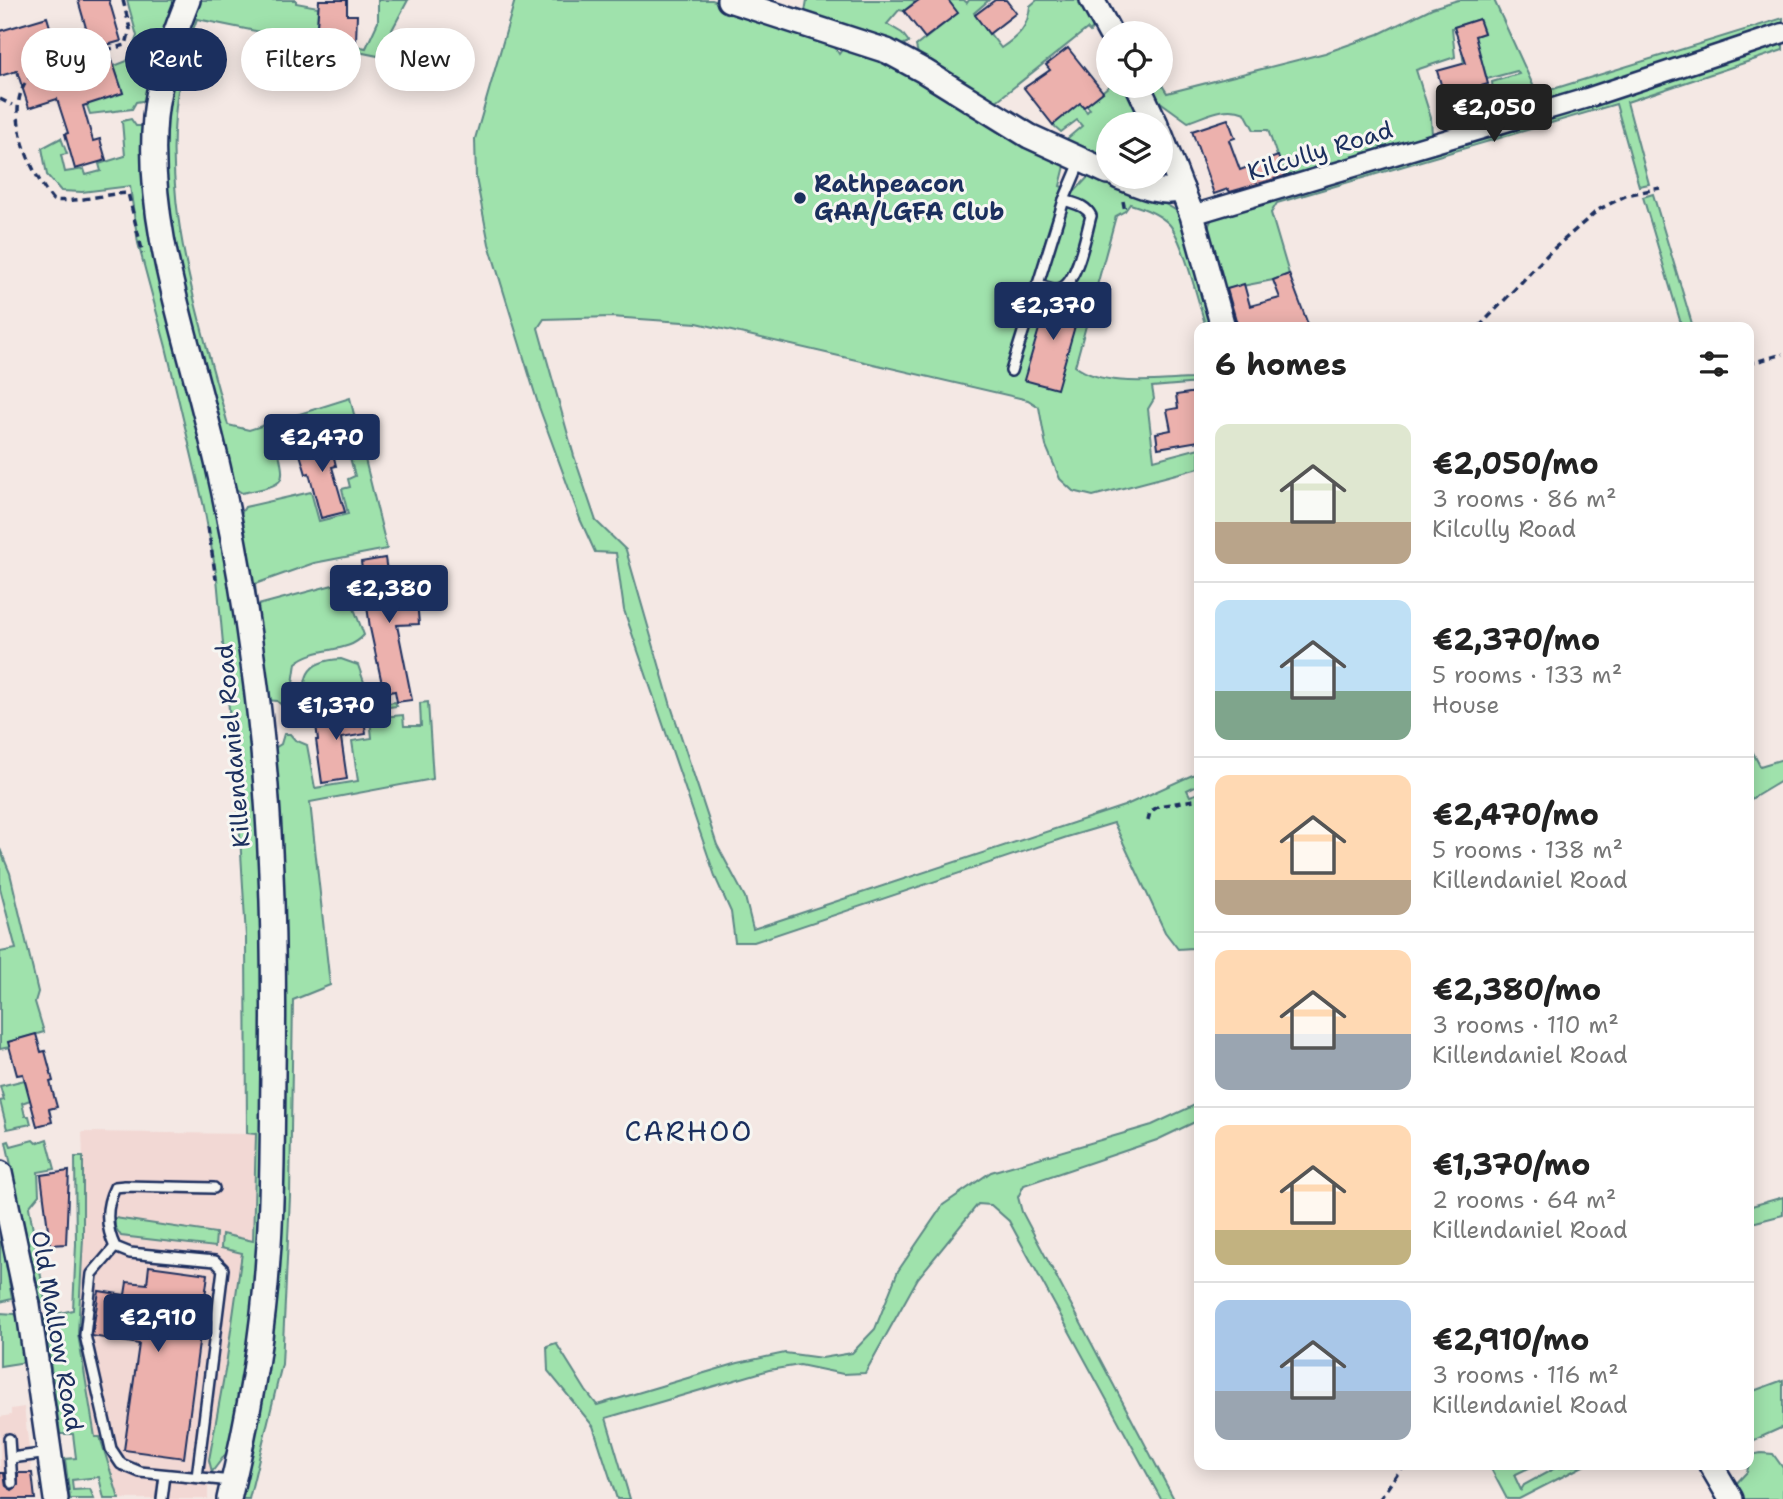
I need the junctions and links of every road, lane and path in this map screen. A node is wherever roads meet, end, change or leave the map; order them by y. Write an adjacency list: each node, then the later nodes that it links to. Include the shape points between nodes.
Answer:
1 (123, 0): 8 (path, via 130,29 126,45 31,75 16,92)
2 (188, 0): 41 (street, Killendaniel Road, via 169,49 155,115 158,215 210,432 244,605 261,732 273,959 268,1259 255,1370)
3 (729, 0): 11 (street, via 887,51 1010,126)
4 (1092, 0): 5 (street)
5 (1103, 21)
6 (1783, 33): 18 (street, Kilcully Road, via 1587,99)
7 (0, 99): 8 (path)
8 (12, 106): 9 (path)
9 (9, 116)
10 (17, 143): 19 (path, via 53,200 70,202 128,193)
11 (1082, 160): 12 (street); 17 (lane)
12 (1096, 166)
13 (1173, 166): 16 (street)
14 (1660, 188): 22 (path, via 1628,195 1598,211 1550,252)
15 (1155, 189): 16 (street)
16 (1182, 189): 18 (street)
17 (1064, 200): 20 (lane); 20 (lane, via 1082,206 1091,216 1073,279 1056,290)
18 (1192, 215): 21 (street)
19 (144, 258)
20 (1037, 285): 25 (lane)
21 (1222, 322)
22 (1484, 322)
23 (1783, 354): 24 (path)
24 (1754, 362)
25 (1011, 371)
26 (207, 517): 27 (path)
27 (216, 579)
28 (1194, 800): 29 (path, via 1160,806 1150,812)
29 (1148, 821)
30 (0, 1173): 34 (street, Old Mallow Road, via 28,1305)
31 (214, 1188): 32 (lane, via 115,1187 107,1213)
32 (116, 1247): 38 (lane, via 92,1274 87,1346 111,1450 121,1464); 39 (lane, via 130,1253 215,1261 223,1269)
33 (9, 1439): 35 (lane)
34 (51, 1453): 35 (lane); 42 (street, Old Mallow Road)
35 (11, 1458): 40 (lane)
36 (1399, 1470): 44 (path)
37 (1714, 1470): 45 (street)
38 (164, 1475): 39 (lane); 43 (lane)
39 (197, 1477): 41 (lane)
40 (12, 1483)
41 (231, 1490)
42 (57, 1499)
43 (162, 1499)
44 (1380, 1499)
45 (1731, 1499)

